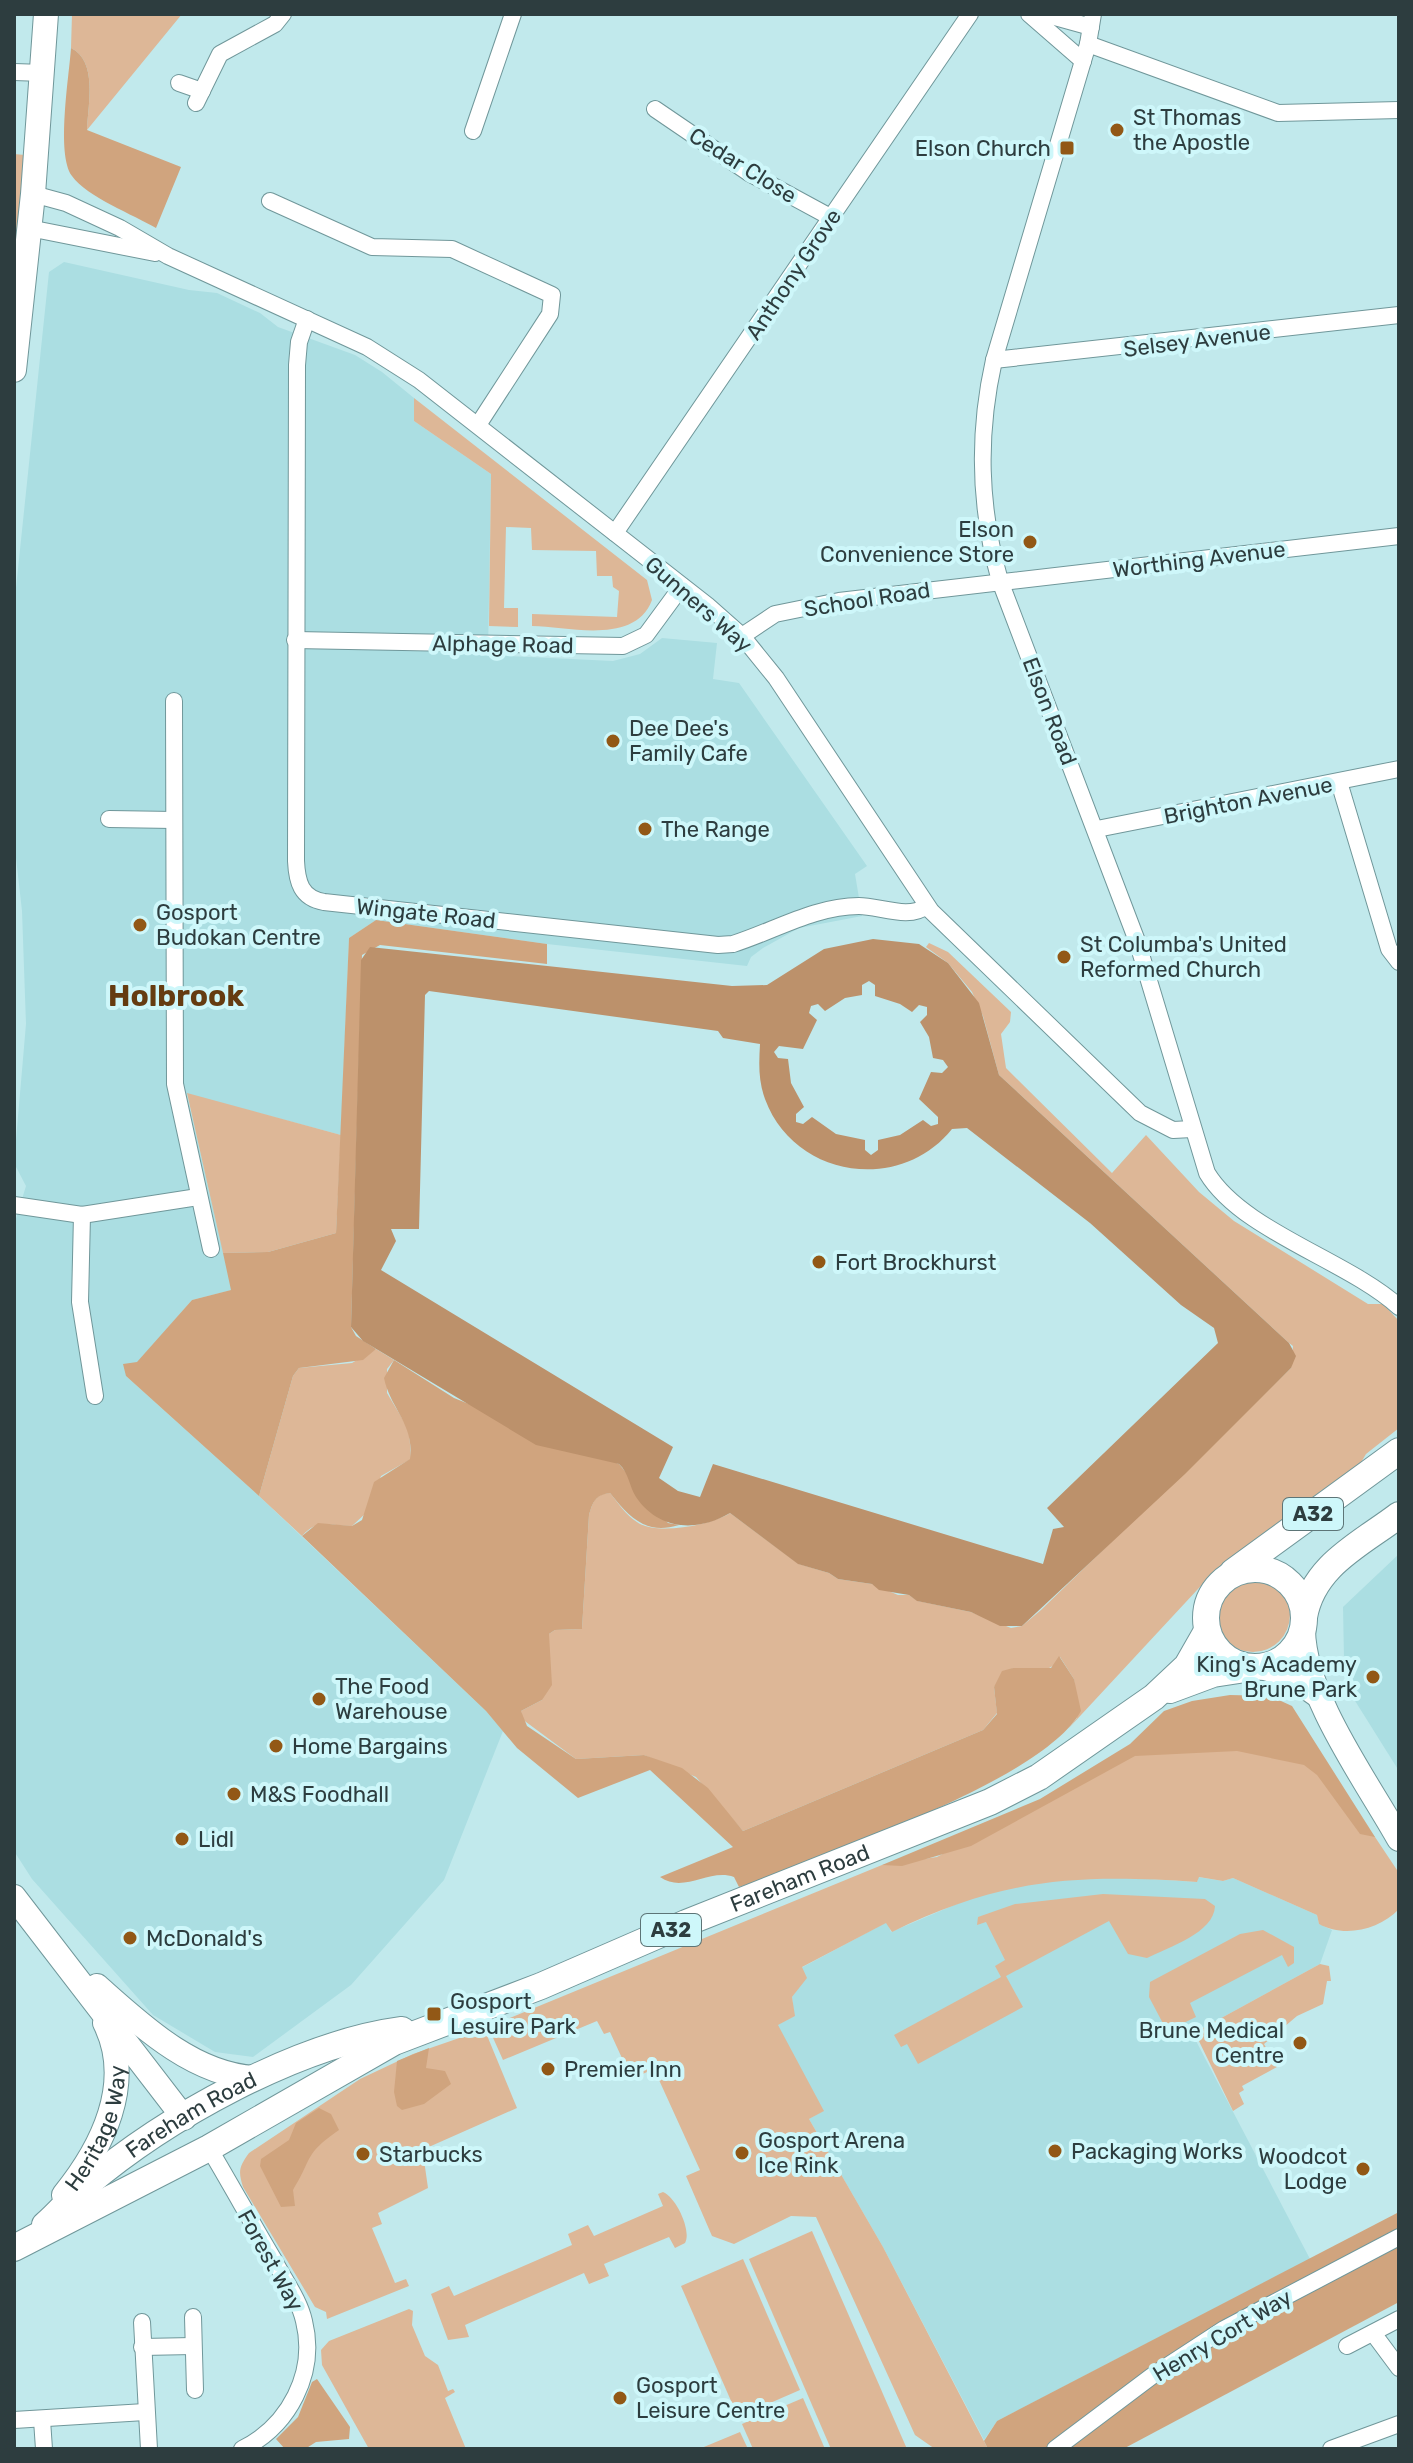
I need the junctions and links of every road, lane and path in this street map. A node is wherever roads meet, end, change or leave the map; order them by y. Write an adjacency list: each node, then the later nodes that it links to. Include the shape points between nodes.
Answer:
1 (46, 14): 10 (street)
2 (283, 14): 11 (street, via 275,24 220,54 199,97)
3 (513, 14): 14 (street)
4 (970, 14): 17 (street, Anthony Grove)
5 (1029, 14): 8 (street)
6 (1044, 14): 7 (street)
7 (1092, 21): 8 (street, Elson Road)
8 (1086, 52): 13 (street, via 1278,113); 22 (street, Elson Road)
9 (14, 72): 10 (street)
10 (43, 73): 15 (street)
11 (179, 83)
12 (655, 109): 17 (street, Cedar Close, via 749,173)
13 (1399, 110)
14 (473, 131)
15 (33, 194): 18 (street); 19 (street, Gunners Way, via 66,203)
16 (270, 201): 24 (street, via 372,247 452,249 552,295 550,314)
17 (832, 218): 25 (street, Anthony Grove)
18 (29, 228): 19 (street, Gunners Way); 23 (street)
19 (168, 256): 21 (street, Gunners Way)
20 (1399, 315): 22 (street, Selsey Avenue)
21 (307, 319): 24 (street, Gunners Way, via 367,347); 30 (street, Wingate Road, via 297,365)
22 (994, 360): 27 (street, Elson Road, via 984,405 981,476)
23 (14, 370)
24 (478, 425): 25 (street, Gunners Way)
25 (615, 533): 28 (street, Gunners Way)
26 (1399, 536): 27 (street, Worthing Avenue)
27 (1000, 581): 29 (street, School Road, via 775,614); 36 (street, Elson Road)
28 (682, 586): 29 (street, Gunners Way); 30 (street, Alphage Road, via 646,635 623,646)
29 (742, 636): 37 (street, Gunners Way, via 790,697)
30 (295, 640): 37 (street, Wingate Road, via 296,861 300,887 312,899 718,945 841,908 915,912)
31 (174, 701): 35 (street)
32 (1399, 769): 33 (street, Brighton Avenue)
33 (1339, 782): 36 (street, Brighton Avenue); 38 (street, via 1389,949)
34 (109, 819): 35 (street)
35 (174, 820): 40 (street, via 175,1084)
36 (1097, 829): 39 (street, Elson Road, via 1137,941)
37 (926, 906): 39 (street, Gunners Way, via 1140,1113 1173,1130)
38 (1399, 962)
39 (1192, 1129): 44 (street, Elson Road, via 1207,1173 1229,1198)
40 (198, 1197): 42 (street); 43 (street)
41 (14, 1205): 42 (street)
42 (82, 1215): 45 (street, via 80,1302)
43 (211, 1249)
44 (1399, 1307)
45 (95, 1396)
46 (1399, 1451): 48 (main road, A32)
47 (1399, 1515): 49 (main road, A32, via 1325,1571 1310,1593)
48 (1227, 1577): 49 (main road, via 1252,1568 1277,1574 1297,1591); 50 (main road, via 1208,1601)
49 (1304, 1623): 51 (main road, via 1288,1655); 53 (street, via 1305,1660)
50 (1207, 1631): 51 (main road, via 1221,1654 1237,1664); 52 (main road, Fareham Road / A32, via 1187,1666)
51 (1258, 1667): 52 (main road, Fareham Road / A32, via 1202,1677); 53 (street, via 1289,1675)
52 (1154, 1697): 58 (main road, Fareham Road / A32, via 1039,1777 990,1802)
53 (1320, 1699): 54 (street)
54 (1399, 1839)
55 (14, 1897): 56 (street, Heritage Way)
56 (53, 1948): 57 (street, Heritage Way); 60 (street, Heritage Way, via 173,2047 212,2070)
57 (94, 2001): 61 (street, Heritage Way); 65 (street, Heritage Way, via 111,2035 116,2095 88,2165)
58 (429, 2027): 59 (main road, Fareham Road / A32); 60 (main road, Fareham Road / A32, via 371,2034 303,2055)
59 (394, 2042): 61 (main road, A32, via 323,2065 218,2126 206,2128); 62 (main road, Fareham Road / A32)
60 (254, 2078): 61 (main road, Fareham Road / A32)
61 (184, 2118): 62 (main road); 63 (main road, Fareham Road / A32, via 85,2186)
62 (209, 2148): 63 (main road, A32, via 170,2148); 65 (main road, Fareham Road / A32); 79 (street, Forest Way, via 296,2299 306,2330 306,2365 298,2390)
63 (50, 2220): 65 (main road, Fareham Road / A32)
64 (1399, 2237): 84 (street, Henry Cort Way, via 1224,2329)
65 (21, 2244)
66 (193, 2317): 70 (street)
67 (1399, 2319): 69 (street)
68 (142, 2322): 72 (street)
69 (1373, 2333): 71 (street); 73 (street)
70 (193, 2346): 72 (street); 74 (street)
71 (1347, 2346)
72 (142, 2347): 75 (street)
73 (1399, 2368)
74 (195, 2390)
75 (145, 2412): 77 (street); 82 (street)
76 (14, 2420): 77 (street)
77 (42, 2420): 81 (street)
78 (1399, 2424): 80 (street)
79 (269, 2442): 83 (street, Forest Way)
80 (1372, 2442): 85 (street)
81 (44, 2449)
82 (149, 2449)
83 (242, 2449)
84 (1055, 2449)
85 (1331, 2449)

